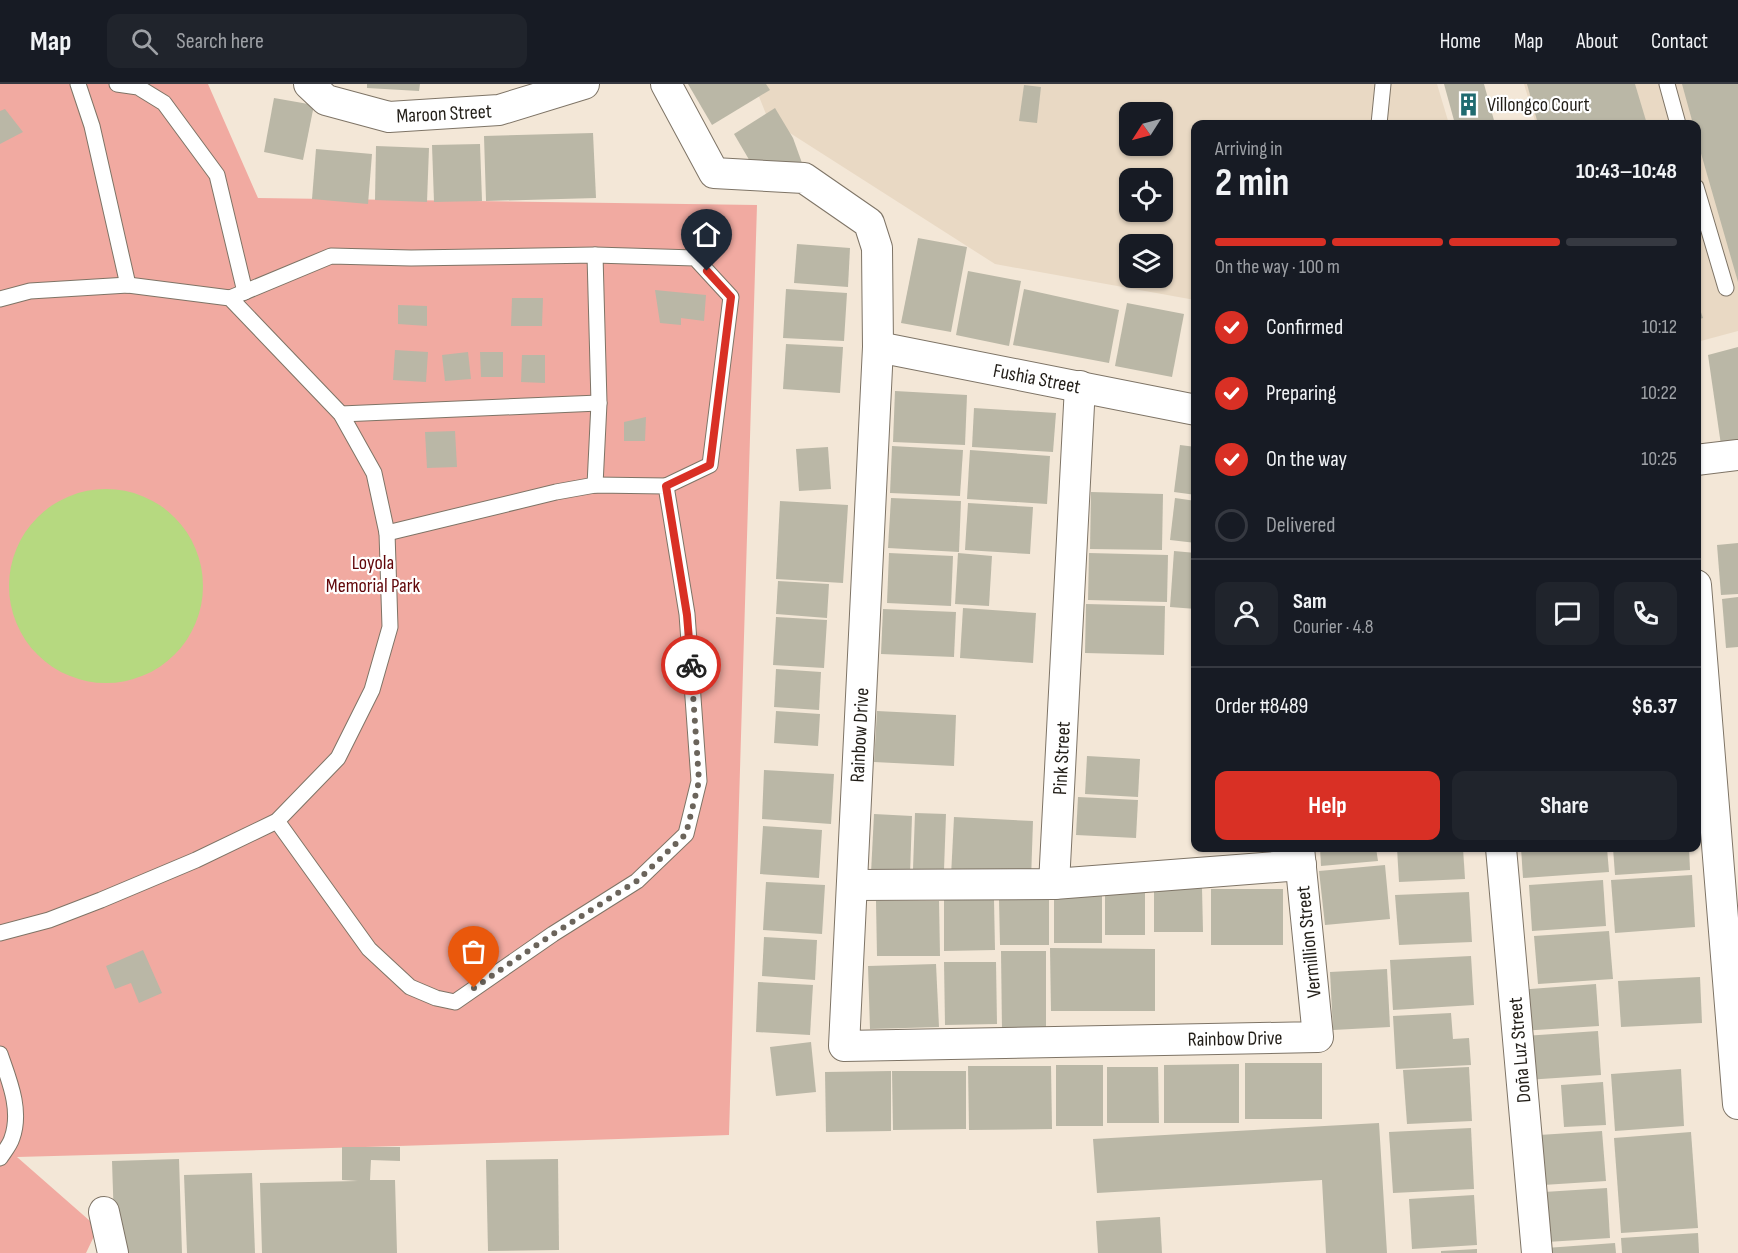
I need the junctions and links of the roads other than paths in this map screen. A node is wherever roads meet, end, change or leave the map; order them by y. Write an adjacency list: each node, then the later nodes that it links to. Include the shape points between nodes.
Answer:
1 (78, 84): 12 (lane, via 92,126)
2 (117, 84): 14 (lane, via 138,87 164,103 217,175)
3 (309, 84): 4 (street, Maroon Street, via 326,100 389,117 499,110)
4 (584, 84)
5 (666, 84): 16 (street, Rainbow Drive, via 714,173 804,178 869,223 877,248)
6 (1383, 84): 8 (lane)
7 (1667, 84): 9 (lane)
8 (1379, 120)
9 (1677, 120)
10 (1701, 204): 13 (lane)
11 (595, 255): 14 (lane, via 331,256); 18 (lane); 24 (lane, via 695,258 731,297 710,465)
12 (128, 285): 14 (lane); 15 (lane, via 30,291)
13 (1726, 288)
14 (238, 295): 20 (lane)
15 (0, 299)
16 (878, 347): 17 (street, Fushia Street); 31 (street, Rainbow Drive)
17 (1080, 386): 19 (street, Fushia Street); 30 (street, Pink Street)
18 (598, 403): 20 (lane); 23 (lane)
19 (1191, 409)
20 (341, 414): 25 (lane, via 374,473)
21 (1738, 455): 22 (street)
22 (1701, 459)
23 (595, 485): 24 (lane); 25 (lane)
24 (666, 486): 27 (lane, via 687,615 699,781 686,834 637,881 455,1002 410,987 369,949)
25 (387, 533): 27 (lane, via 390,627 372,690 338,758)
26 (1701, 647): 35 (street)
27 (278, 821): 32 (lane, via 101,900)
28 (1501, 852): 39 (street, Doña Luz Street)
29 (1300, 856): 30 (street); 33 (street, Vermillion Street)
30 (1054, 884): 31 (street)
31 (852, 885): 33 (street, Rainbow Drive, via 844,1046)
32 (0, 933)
33 (1318, 1037)
34 (0, 1054): 36 (lane, via 16,1113 12,1138)
35 (1738, 1104)
36 (0, 1158)
37 (104, 1212): 38 (street)
38 (113, 1253)
39 (1537, 1253)

